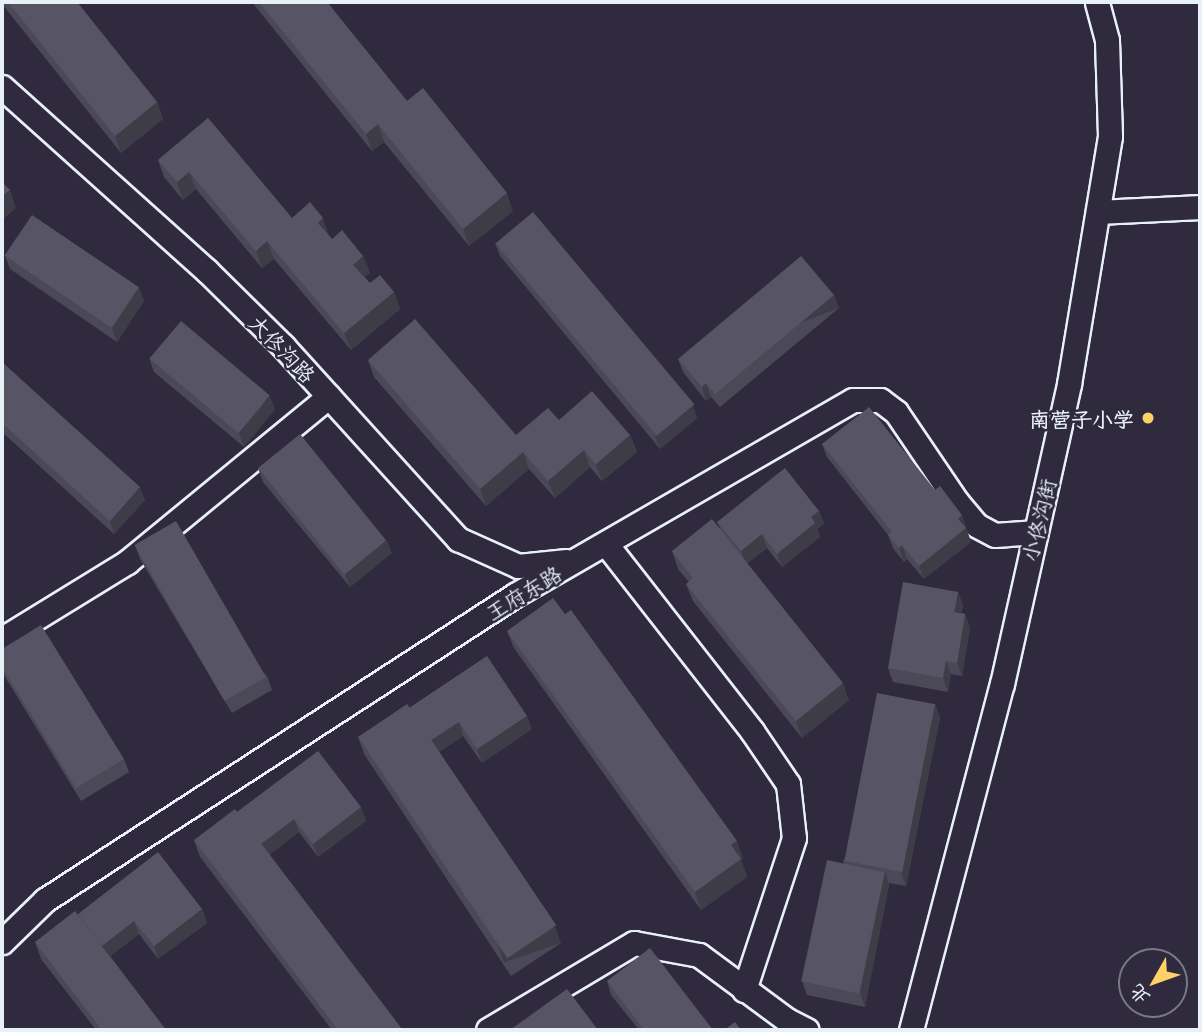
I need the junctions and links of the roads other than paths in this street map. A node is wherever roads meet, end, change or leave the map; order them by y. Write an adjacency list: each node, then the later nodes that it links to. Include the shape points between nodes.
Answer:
1 (1097, 2): 4 (street, 小佟沟街, via 1107,40 1110,136)
2 (2, 87): 5 (street, 大佟沟路, via 207,271)
3 (1200, 206): 4 (street)
4 (1098, 212): 6 (street, 小佟沟街, via 1069,384)
5 (329, 396): 8 (street, 大佟沟路, via 458,539 518,566); 9 (street, via 127,562)
6 (1036, 532): 7 (street, 王府东路, via 995,535 976,525 897,412 880,401 853,400); 14 (street, 小佟沟街, via 1002,684)
7 (606, 544): 8 (street, 王府东路); 11 (street, via 788,784 794,838)
8 (577, 560): 10 (street, 王府东路, via 515,595 45,900)
9 (2, 639)
10 (2, 942)
11 (744, 990): 12 (street, via 699,955 634,943); 13 (street)
12 (488, 1030)
13 (807, 1030)
14 (911, 1030)

